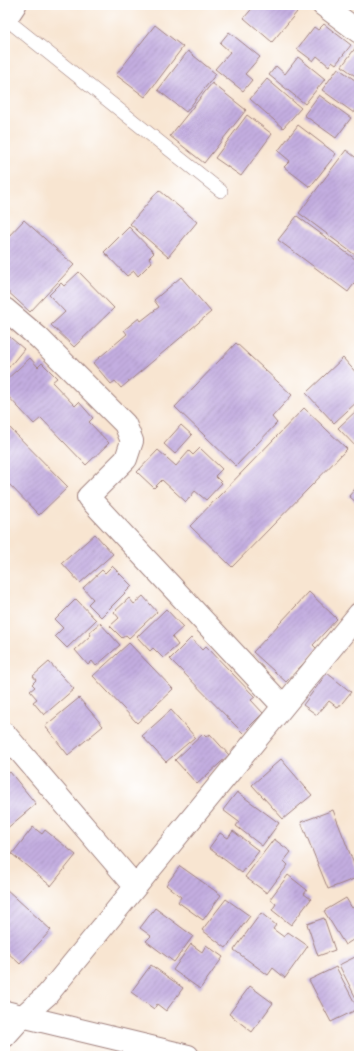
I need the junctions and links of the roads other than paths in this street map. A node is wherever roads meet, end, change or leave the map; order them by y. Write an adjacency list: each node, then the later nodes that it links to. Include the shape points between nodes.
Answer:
1 (15, 5): 3 (street)
2 (323, 5): 4 (street)
3 (5, 20): 5 (lane)
4 (359, 32)
5 (221, 191)
6 (5, 309): 8 (street, via 39,338 124,424 132,441 126,459 88,497)
7 (359, 614): 8 (street)
8 (283, 706): 10 (street)
9 (5, 734): 10 (street)
10 (135, 886): 11 (street, via 47,995)
11 (14, 1014): 12 (street); 13 (street)
12 (5, 1036)
13 (188, 1056)

